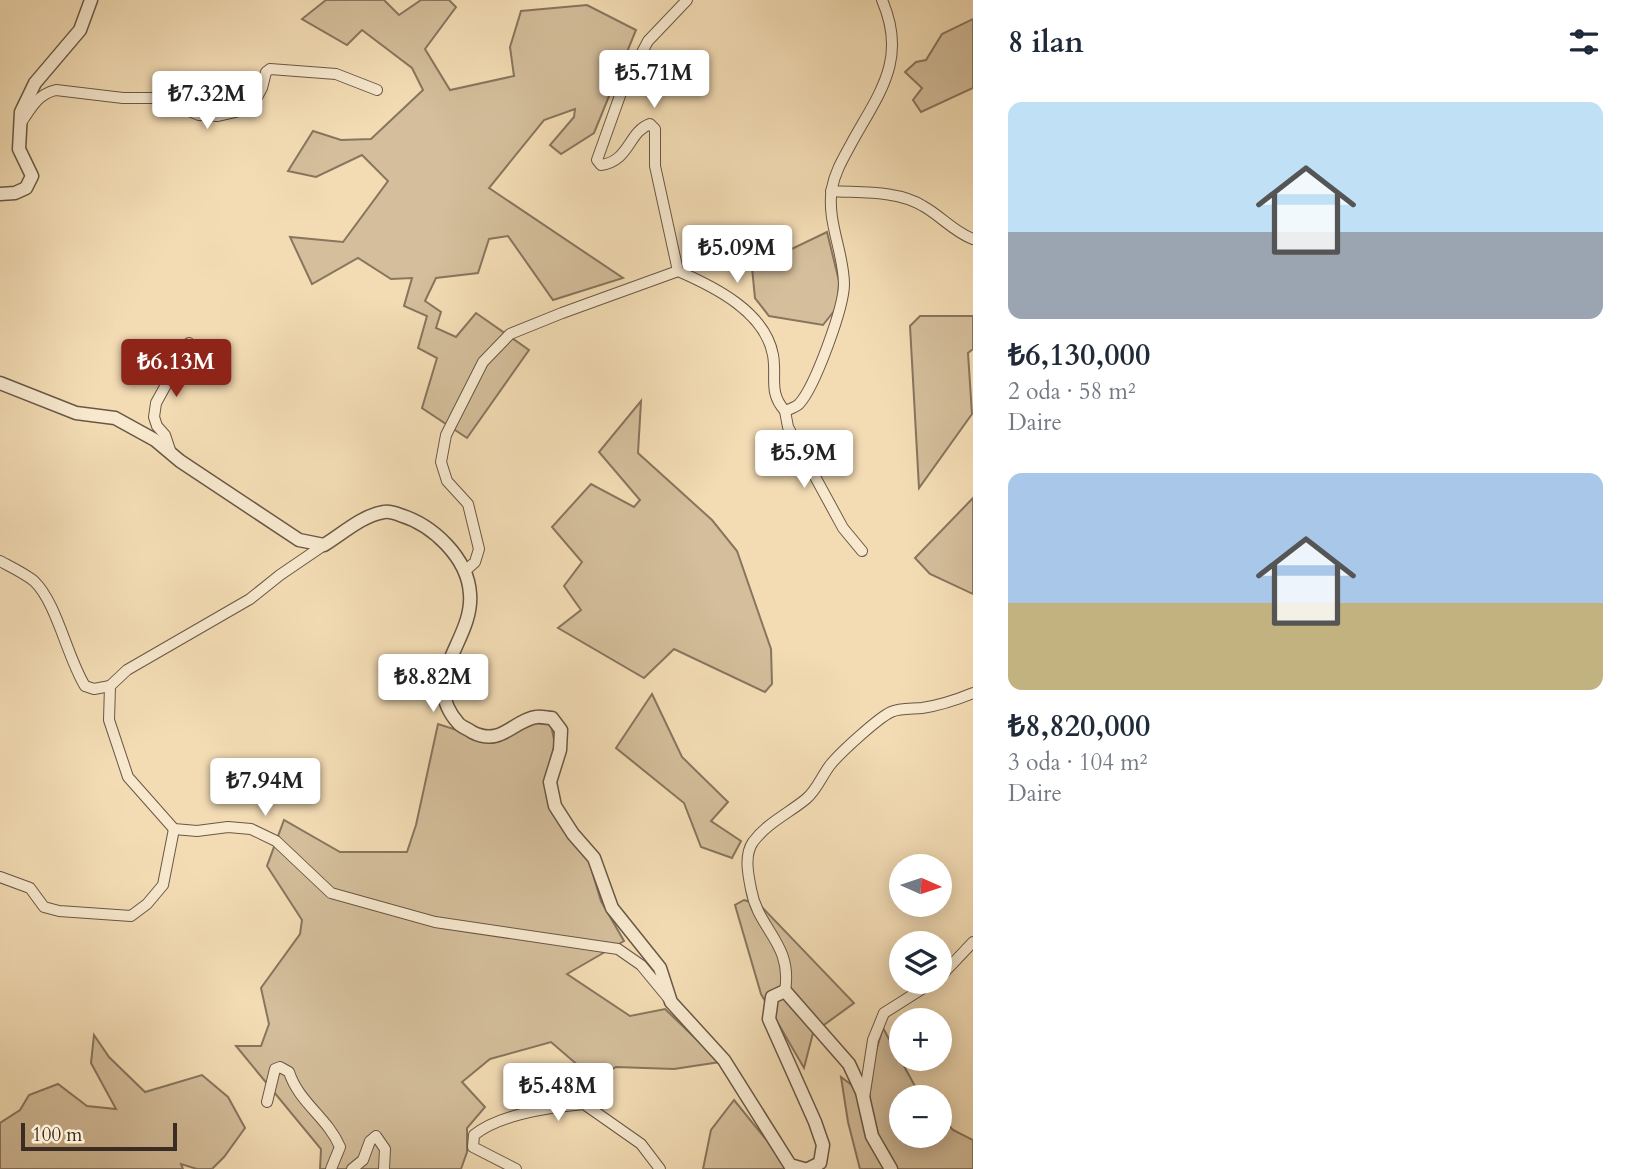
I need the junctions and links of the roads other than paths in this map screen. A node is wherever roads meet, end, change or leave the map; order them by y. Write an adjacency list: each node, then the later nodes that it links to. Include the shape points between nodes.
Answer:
1 (92, 0): 5 (street, via 80,30 35,83)
2 (687, 0): 9 (street, via 649,41 622,90 597,160 601,165 616,161 641,128 650,124 655,129 655,166)
3 (882, 0): 6 (street, via 890,17 888,78 837,169)
4 (377, 90): 5 (street, via 335,74 270,69 255,101 233,114 200,116 157,98 56,90 33,103)
5 (20, 124): 7 (street, via 19,149 32,176 26,188)
6 (831, 191): 8 (street, via 911,200); 12 (street, via 844,283 842,307 799,405)
7 (0, 194)
8 (973, 239)
9 (678, 271): 12 (street, via 734,301 764,330 773,354 775,400); 17 (street, via 510,334 483,362 446,435 441,462 447,481 468,504 479,549 475,562)
10 (189, 343): 13 (street, via 156,403 154,417)
11 (0, 383): 13 (street, via 76,413 115,418)
12 (785, 411): 15 (street, via 788,427 843,528)
13 (171, 453): 14 (street, via 299,540)
14 (324, 545): 17 (street, via 386,511 426,527); 18 (street, via 250,599 127,670)
15 (862, 551)
16 (0, 561): 18 (street, via 35,582 49,603 85,686)
17 (465, 571): 26 (street, via 470,594 468,622 442,677 446,703 459,725 480,736 497,736 536,717 552,718 561,730 551,782 555,806 594,858 612,908 660,968)
18 (110, 686): 20 (street, via 110,720 128,777)
19 (973, 693): 24 (street, via 947,704 894,710 883,716 832,763 808,798 753,842 748,864 754,903 785,961)
20 (174, 829): 21 (street, via 163,885 131,916 44,907 30,888); 26 (street, via 251,829 275,841 331,894 436,922 618,949 641,965)
21 (0, 877)
22 (973, 942): 23 (street)
23 (952, 964)
24 (785, 991): 27 (street, via 849,1064); 34 (street, via 772,997 769,1019 823,1145 820,1163)
25 (914, 994): 27 (street, via 884,1013 873,1040)
26 (671, 1002): 34 (street, via 724,1060 790,1165)
27 (863, 1098): 35 (street, via 872,1136)
28 (267, 1102): 29 (street, via 275,1069 280,1067 289,1072 302,1098 334,1132 340,1147)
29 (331, 1169)
30 (352, 1169): 31 (street, via 363,1160 376,1136 385,1149)
31 (384, 1169)
32 (516, 1169): 33 (street, via 473,1147 474,1135 517,1115 584,1104 641,1144)
33 (660, 1169)
34 (806, 1169)
35 (891, 1169)

